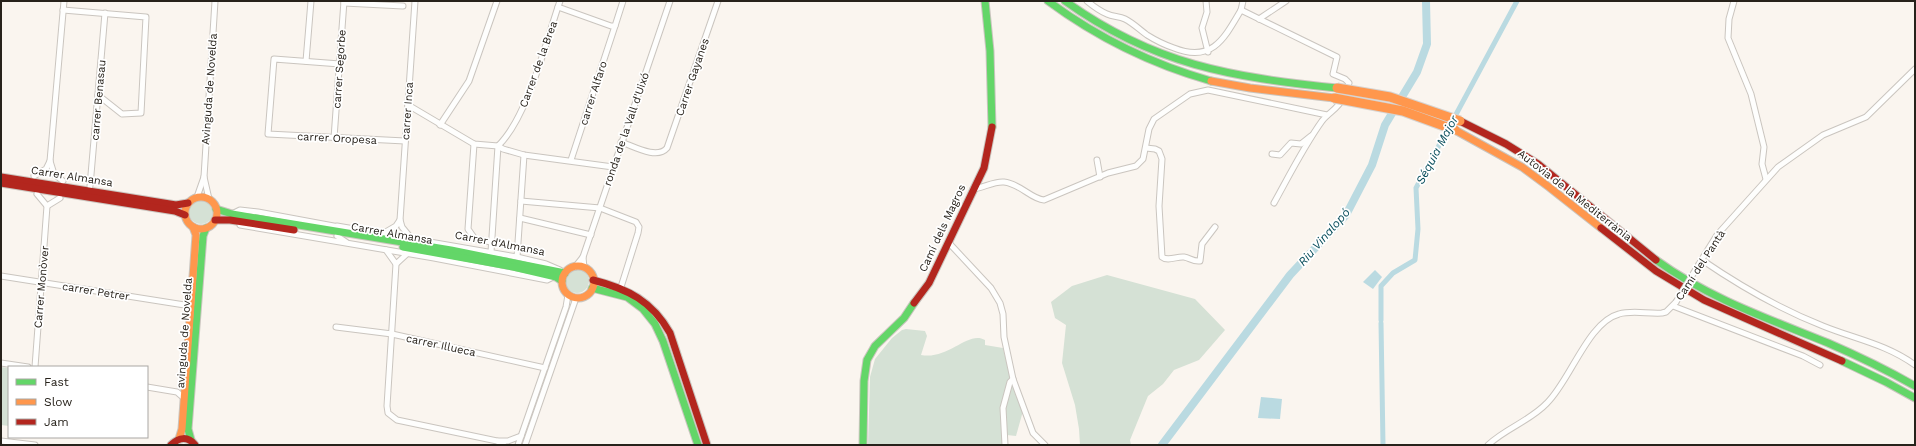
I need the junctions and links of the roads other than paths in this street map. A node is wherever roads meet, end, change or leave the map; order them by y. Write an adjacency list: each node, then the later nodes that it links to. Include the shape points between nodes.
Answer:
1 (64, 1): 21 (street)
2 (215, 1): 50 (street, Avinguda de Novelda)
3 (311, 1): 27 (street)
4 (415, 1): 31 (street, carrer Inca)
5 (497, 1): 33 (street, via 469,81)
6 (560, 1): 20 (street, Carrer de la Brea)
7 (623, 1): 25 (street, carrer Alfaro)
8 (670, 1): 37 (street, ronda de la Vall d'Uixó)
9 (718, 1): 37 (street, Carrer Gayanes, via 669,144 664,151 654,153)
10 (985, 1): 55 (main road, Camí dels Magros, via 992,133 990,151)
11 (1048, 1): 111 (main road, Autovia de la Mediterrània, bridge, via 1103,38 1136,55 1186,74 1236,86 1366,103 1403,111 1455,130 1517,163 1644,263 1708,302 1732,315 1862,370)
12 (1065, 1): 109 (main road, Autovia de la Mediterrània, bridge, via 1120,34 1166,56 1185,62 1233,75 1390,97 1460,121 1526,156 1662,264 1706,292 1759,317 1858,356)
13 (1087, 1): 26 (street, via 1108,14 1124,19 1148,36 1170,47 1183,52)
14 (1206, 1): 26 (street, via 1207,12 1202,28)
15 (1244, 1): 22 (street)
16 (1286, 1): 24 (street)
17 (1734, 1): 51 (street, via 1729,19 1728,38 1751,94 1764,147 1762,164)
18 (344, 2): 19 (street); 28 (street, carrer Segorbe)
19 (403, 6)
20 (558, 7): 25 (street); 39 (street, Carrer de la Brea, via 526,101)
21 (63, 10): 23 (street); 45 (street)
22 (1240, 10): 24 (street); 26 (street, via 1227,34)
23 (105, 13): 30 (street, carrer Benasau); 30 (street, via 146,17 141,113 122,114)
24 (1259, 19): 32 (street, via 1336,57 1333,74 1349,83 1340,106)
25 (615, 26): 43 (street, carrer Alfaro)
26 (1208, 52)
27 (306, 61): 28 (street); 35 (street, carrer Oropesa, via 274,59 268,134)
28 (340, 64): 35 (street, carrer Segorbe)
29 (1915, 69): 51 (street, Camí del Pantà, via 1866,117 1823,135 1790,157)
30 (98, 95): 54 (street, carrer Benasau)
31 (408, 105): 33 (street); 36 (street, carrer Inca)
32 (1327, 115): 34 (street); 40 (street, via 1208,90 1199,91 1190,94 1154,119 1149,129)
33 (440, 125): 38 (street)
34 (1314, 134): 41 (street, via 1301,144 1291,143 1280,155); 62 (street)
35 (334, 138): 36 (street, carrer Oropesa)
36 (405, 141): 70 (street, carrer Inca)
37 (621, 142): 46 (street, ronda de la Vall d'Uixó)
38 (474, 144): 39 (street); 80 (street, Carrer d'Almansa, via 468,229 475,239)
39 (498, 146): 42 (street); 80 (street)
40 (1146, 148): 48 (street, via 1143,159 1136,166); 73 (street, via 1155,148 1162,159 1159,206 1162,257 1185,257 1200,261 1202,244)
41 (1272, 154)
42 (524, 155): 43 (street); 60 (street)
43 (571, 160): 46 (street)
44 (1097, 160): 48 (street)
45 (50, 161): 47 (street, via 46,170); 52 (street, via 54,174)
46 (613, 166): 64 (street, ronda de la Vall d'Uixó)
47 (34, 176)
48 (1100, 176): 55 (street, via 1044,200 1036,198 1019,186 1002,182)
49 (1, 177): 61 (main road, Carrer Almansa, via 176,205)
50 (204, 177): 57 (street, Avinguda de Novelda); 59 (street, Avinguda de Novelda)
51 (1766, 179): 88 (street, Camí del Pantà, via 1717,235)
52 (63, 182)
53 (1, 183): 66 (main road, Carrer Almansa, via 176,211)
54 (90, 186)
55 (973, 189): 81 (main road, Camí dels Magros)
56 (38, 194): 63 (street)
57 (197, 197): 59 (main road); 61 (main road)
58 (60, 198): 63 (street)
59 (209, 199): 65 (main road)
60 (521, 201): 64 (street); 68 (street)
61 (188, 203): 66 (main road)
62 (1274, 203)
63 (47, 206): 93 (street, Carrer Monòver)
64 (600, 208): 78 (street, ronda de la Vall d'Uixó); 95 (street, via 631,219 639,227)
65 (216, 209): 67 (main road, Carrer d'Almansa); 69 (main road)
66 (185, 215): 72 (main road)
67 (231, 217): 69 (main road, Carrer Almansa); 71 (street, Carrer d'Almansa, via 240,210); 75 (main road, Carrer d'Almansa); 77 (main road, Carrer Almansa); 82 (street, Carrer d'Almansa, via 237,225)
68 (520, 218): 78 (street); 86 (street)
69 (215, 220): 74 (main road)
70 (400, 220): 76 (street, via 396,226); 79 (street, via 402,227)
71 (337, 226): 75 (street, Carrer d'Almansa); 76 (street, Carrer d'Almansa)
72 (193, 227): 74 (main road); 98 (main road, avinguda de Novelda, via 196,235)
73 (1216, 227)
74 (206, 228): 116 (main road, avinguda de Novelda, via 203,236 188,429)
75 (347, 233): 92 (main road, Carrer d'Almansa, via 459,251)
76 (384, 233): 79 (street, Carrer d'Almansa)
77 (337, 236): 82 (street, Carrer d'Almansa); 92 (main road, Carrer Almansa)
78 (591, 236): 87 (street, ronda de la Vall d'Uixó)
79 (412, 238): 84 (street, Carrer d'Almansa)
80 (492, 242): 84 (street)
81 (949, 243): 107 (street, via 991,288 1000,303); 123 (main road, Camí dels Magros, via 915,306 875,346 867,360 864,381)
82 (348, 244): 83 (street, Carrer d'Almansa)
83 (385, 249): 85 (street, Carrer d'Almansa); 89 (street)
84 (491, 252): 86 (street, Carrer d'Almansa)
85 (408, 253): 89 (street); 92 (street, Carrer d'Almansa, via 547,280)
86 (517, 257): 92 (street, Carrer d'Almansa, via 558,268)
87 (583, 257): 90 (street, ronda de la Vall d'Uixó); 90 (street, ronda de la Vall d'Uixó)
88 (1700, 262): 97 (street, Camí del Pantà, bridge); 103 (street, via 1775,304 1824,326 1873,342)
89 (396, 264): 100 (street)
90 (580, 267): 92 (main road); 94 (main road, via 591,274)
91 (1, 276): 93 (street, carrer Petrer)
92 (560, 276): 96 (main road, via 563,288)
93 (42, 282): 98 (street, carrer Petrer); 105 (street, Carrer Monòver)
94 (593, 284): 95 (main road); 96 (main road, via 587,295); 121 (main road, via 627,297 644,309 655,324 663,340)
95 (621, 287): 122 (main road, via 647,303 666,325)
96 (572, 296): 106 (street); 120 (street)
97 (1675, 304): 102 (street); 126 (street, Camí del Pantà, via 1662,314 1620,313 1602,323 1549,402 1534,416 1495,438)
98 (191, 306): 110 (main road, avinguda de Novelda)
99 (336, 327): 100 (street, carrer Illueca)
100 (392, 334): 106 (street, carrer Illueca); 113 (street, via 386,406 391,416 397,420)
101 (1, 363): 104 (street)
102 (1820, 365)
103 (1915, 365)
104 (21, 366)
105 (35, 366)
106 (545, 368): 112 (street)
107 (1013, 378): 124 (street, via 1003,408); 125 (street, via 1032,433)
108 (148, 386): 110 (street, via 177,392)
109 (1915, 386)
110 (184, 398): 115 (main road, avinguda de Novelda, via 182,429)
111 (1915, 398)
112 (521, 436): 113 (street, via 508,441); 119 (street)
113 (497, 441): 118 (street)
114 (1, 442): 117 (street)
115 (173, 443): 116 (main road, via 186,438)
116 (193, 443)
117 (35, 445)
118 (504, 445)
119 (518, 445)
120 (525, 445)
121 (698, 445)
122 (707, 445)
123 (863, 445)
124 (1005, 445)
125 (1045, 445)
126 (1488, 445)

